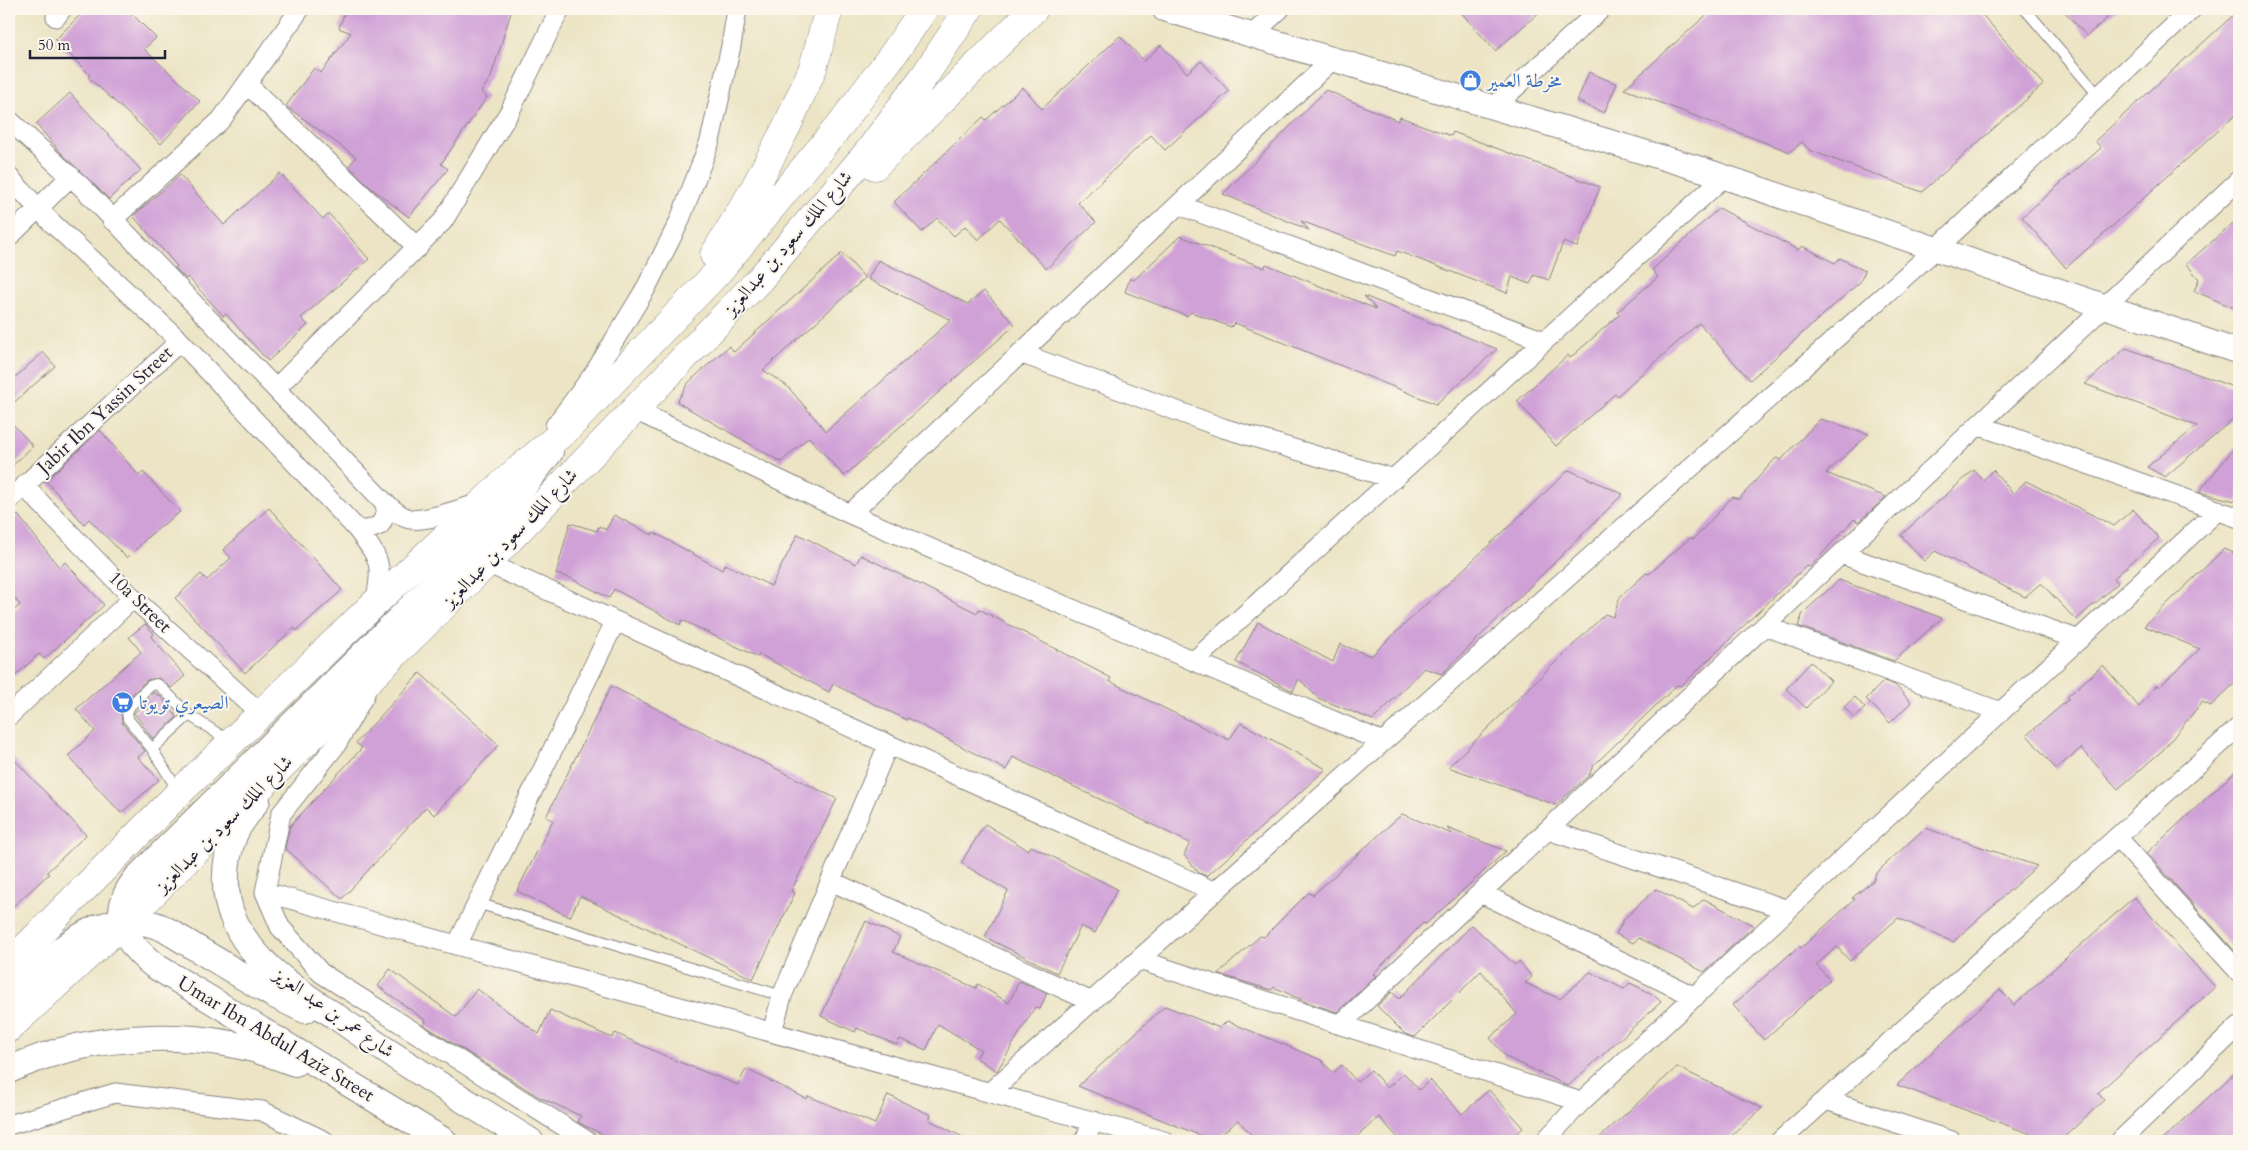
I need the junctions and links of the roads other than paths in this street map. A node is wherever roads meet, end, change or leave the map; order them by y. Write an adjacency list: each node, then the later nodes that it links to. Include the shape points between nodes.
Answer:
1 (300, 9): 15 (street)
2 (560, 9): 27 (street, via 510,110 443,221)
3 (737, 9): 40 (street, via 710,141 679,222 646,288 595,372 557,424)
4 (829, 9): 35 (main road, via 813,68 753,191 714,255 670,315)
5 (924, 9): 35 (main road, شارع الملك سعود بن عبدالعزيز, via 840,125 717,273)
6 (969, 9): 29 (main road, شارع الملك سعود بن عبدالعزيز, via 868,152)
7 (1034, 9): 29 (main road)
8 (1164, 9): 13 (street)
9 (1280, 9): 13 (street)
10 (1601, 9): 17 (street)
11 (2025, 9): 16 (lane)
12 (2192, 9): 16 (street)
13 (1252, 35): 14 (street)
14 (1333, 59): 17 (street); 23 (street)
15 (246, 84): 25 (street, via 221,120); 27 (street)
16 (2099, 96): 28 (street)
17 (1494, 107): 21 (street)
18 (9, 120): 19 (street)
19 (71, 176): 24 (street); 25 (street)
20 (9, 177): 24 (street)
21 (1724, 177): 28 (street); 32 (street)
22 (2239, 180): 30 (street)
23 (1179, 205): 32 (street); 34 (street)
24 (38, 208): 26 (street); 31 (street)
25 (112, 220): 36 (street)
26 (9, 236)
27 (418, 248): 36 (street)
28 (1936, 249): 30 (street); 65 (street)
29 (760, 279): 37 (main road, شارع الملك سعود بن عبدالعزيز)
30 (2105, 306): 33 (street); 38 (street)
31 (180, 341): 42 (street, Jabir Ibn Yassin Street); 49 (street)
32 (1544, 342): 41 (street)
33 (2239, 352)
34 (1020, 353): 41 (street, via 1223,428); 47 (street)
35 (622, 370): 39 (main road, شارع الملك سعود بن عبدالعزيز)
36 (276, 388): 44 (street)
37 (635, 410): 47 (street); 51 (main road, شارع الملك سعود بن عبدالعزيز)
38 (1978, 425): 46 (street); 50 (street)
39 (567, 429): 40 (main road, شارع الملك سعود بن عبدالعزيز); 78 (main road, via 492,527 137,878 126,891)
40 (511, 476): 45 (main road, شارع الملك سعود بن عبدالعزيز)
41 (1394, 479): 57 (street)
42 (24, 486): 43 (street, Jabir Ibn Yassin Street); 52 (street, 10a Street)
43 (9, 500)
44 (384, 502): 45 (street, via 411,519); 49 (street, via 387,512 380,525 365,531)
45 (482, 502): 53 (main road, شارع الملك سعود بن عبدالعزيز)
46 (2218, 510): 48 (street); 56 (street)
47 (850, 514): 57 (street)
48 (2239, 518)
49 (356, 528): 53 (street, via 380,565)
50 (1842, 554): 55 (street); 56 (street)
51 (487, 563): 54 (street); 58 (main road, شارع الملك سعود بن عبدالعزيز)
52 (133, 598): 60 (street, 10a Street); 62 (street)
53 (375, 603): 60 (main road, شارع الملك سعود بن عبدالعزيز)
54 (615, 622): 66 (street); 76 (street)
55 (1765, 626): 59 (street); 70 (street)
56 (2079, 640): 59 (street)
57 (1194, 662): 65 (street)
58 (380, 668): 68 (main road, شارع الملك سعود بن عبدالعزيز); 73 (street, via 336,745 281,814)
59 (2001, 712): 77 (street)
60 (261, 714): 64 (main road, شارع الملك سعود بن عبدالعزيز)
61 (189, 715): 64 (lane); 67 (lane); 67 (lane, via 160,686 150,686 127,712 128,719)
62 (9, 716)
63 (2239, 727): 71 (street)
64 (232, 742): 69 (main road, شارع الملك سعود بن عبدالعزيز)
65 (1383, 742): 74 (street)
66 (888, 745): 72 (street); 74 (street)
67 (152, 749): 69 (lane)
68 (270, 778): 78 (main road, شارع الملك سعود بن عبدالعزيز); 91 (main road, شارع عمر بن عبد العزيز, via 235,834 228,857 227,899 234,921 266,965)
69 (180, 793): 81 (main road, شارع الملك سعود بن عبدالعزيز)
70 (1548, 830): 75 (street); 77 (street)
71 (2117, 837): 82 (street); 95 (street)
72 (831, 881): 84 (street); 86 (street)
73 (265, 892): 79 (street); 102 (street, via 280,927 321,973)
74 (1215, 892): 80 (street)
75 (1481, 893): 85 (street); 87 (street)
76 (477, 903): 79 (street); 84 (lane)
77 (1788, 910): 85 (street)
78 (123, 923): 83 (main road, via 90,930 63,946); 89 (main road, شارع الملك سعود بن عبدالعزيز); 91 (main road, via 138,921 163,928 272,994); 93 (main road, Umar Ibn Abdul Aziz Street, via 131,944 155,966)
79 (457, 945): 90 (street)
80 (1139, 960): 86 (street); 87 (street)
81 (9, 964)
82 (2239, 972)
83 (9, 996)
84 (782, 996): 90 (street)
85 (1695, 996): 96 (street)
86 (1092, 1002): 94 (street)
87 (1340, 1025): 96 (street)
88 (2239, 1026): 108 (street)
89 (9, 1028)
90 (772, 1032): 94 (street)
91 (382, 1048): 101 (main road, شارع عمر بن عبد العزيز)
92 (9, 1070): 93 (main road, via 30,1060 101,1043 175,1039 232,1044 278,1056)
93 (356, 1088): 100 (main road, Umar Ibn Abdul Aziz Street)
94 (990, 1092): 97 (street)
95 (1826, 1100): 106 (street); 107 (street)
96 (1581, 1102): 105 (street)
97 (1094, 1121): 103 (street); 104 (street)
98 (9, 1125): 99 (street, via 115,1093 262,1111)
99 (325, 1141)
100 (444, 1141)
101 (530, 1141)
102 (587, 1141)
103 (1084, 1141)
104 (1164, 1141)
105 (1546, 1141)
106 (1780, 1141)
107 (1952, 1141)
108 (2120, 1141)

